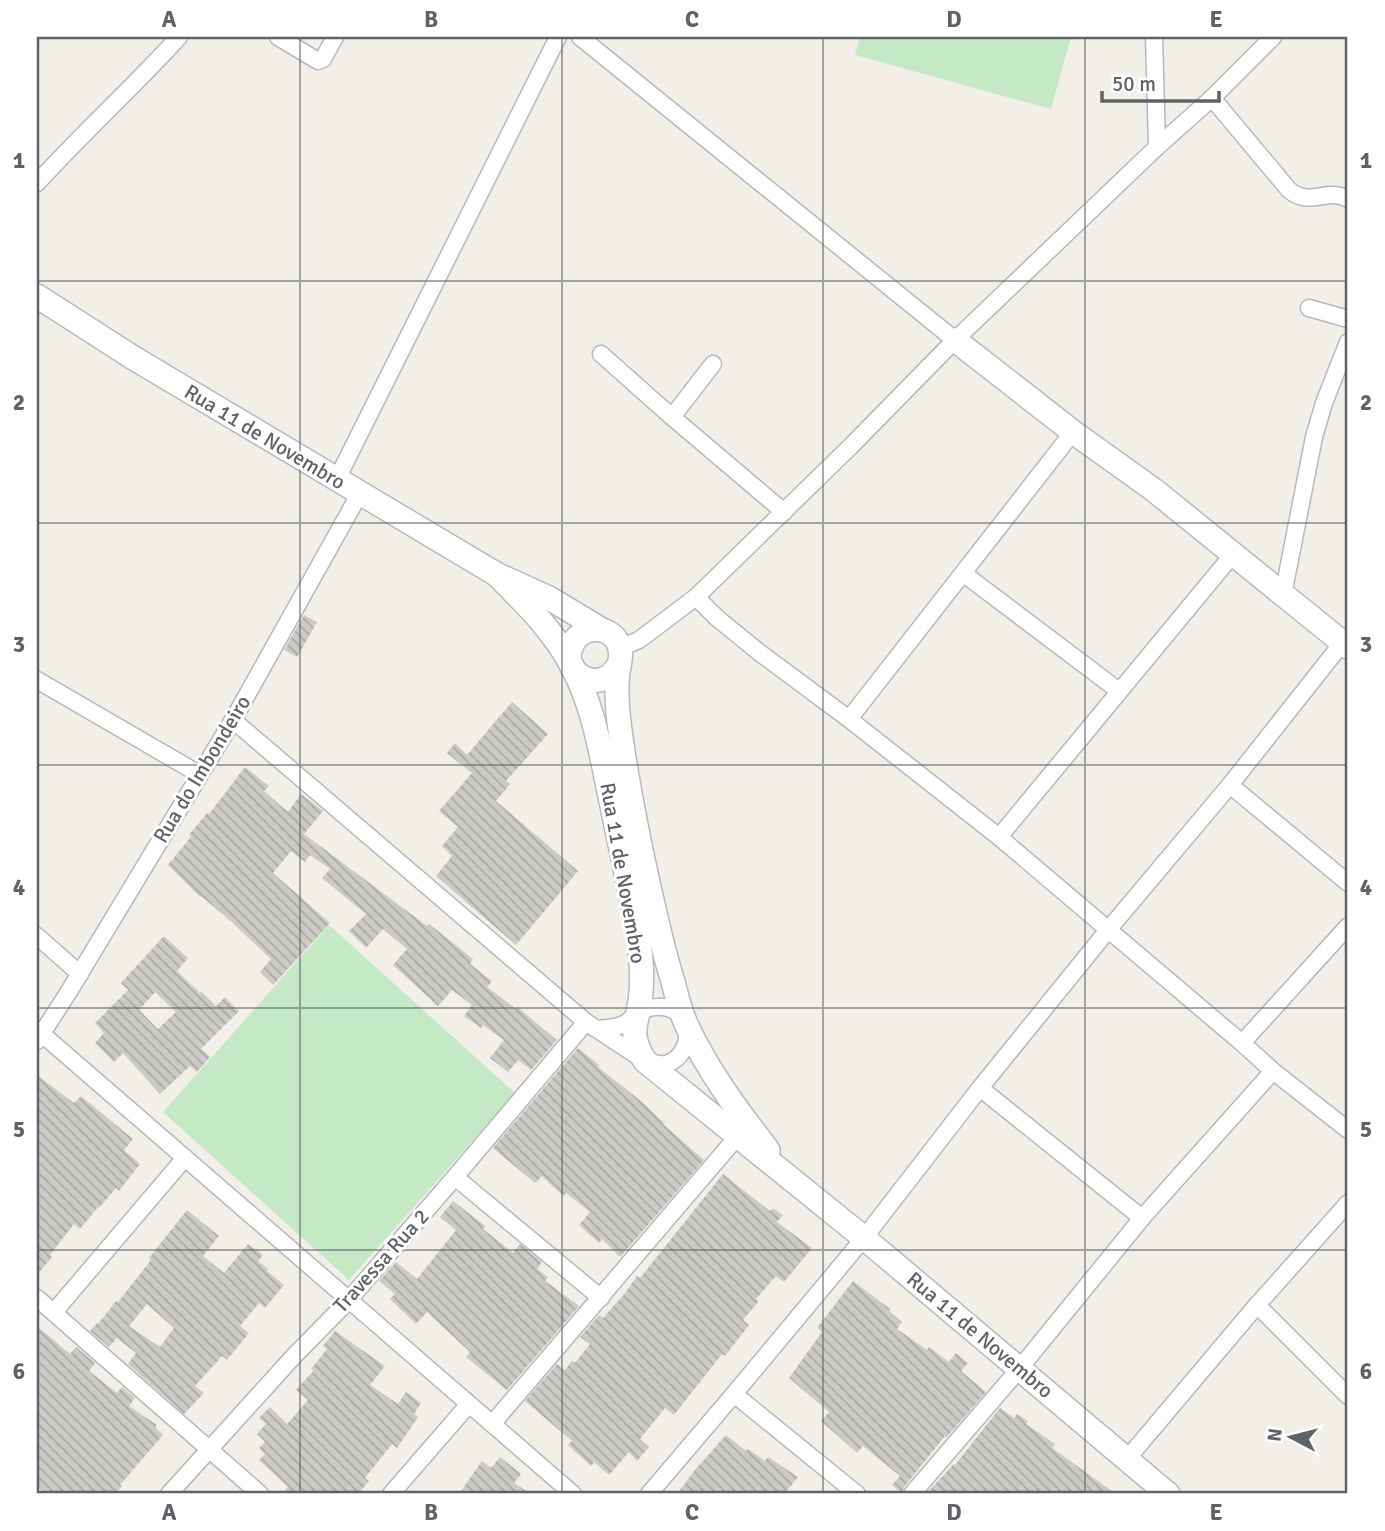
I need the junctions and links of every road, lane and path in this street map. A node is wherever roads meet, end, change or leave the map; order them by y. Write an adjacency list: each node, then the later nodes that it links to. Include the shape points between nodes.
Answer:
1 (179, 37): 10 (street)
2 (278, 37): 3 (street, via 318,61)
3 (335, 37)
4 (558, 37): 21 (street)
5 (580, 37): 15 (street)
6 (1154, 37): 9 (street)
7 (1273, 37): 8 (street)
8 (1212, 98): 9 (street); 11 (street, via 1296,196 1340,195)
9 (1157, 147): 15 (street)
10 (37, 183)
11 (1348, 199)
12 (37, 296): 21 (main road, Rua 11 de Novembro)
13 (1309, 308): 14 (street)
14 (1348, 319)
15 (955, 340): 20 (main road); 23 (street)
16 (1348, 342): 27 (street, via 1314,437)
17 (601, 354): 19 (street)
18 (713, 364): 19 (street)
19 (672, 417): 23 (street)
20 (1073, 432): 24 (main road); 26 (street)
21 (337, 479): 22 (main road, Rua 11 de Novembro)
22 (360, 493): 25 (main road, Rua 11 de Novembro); 36 (street, Rua do Imbondeiro)
23 (784, 512): 28 (street)
24 (1234, 553): 27 (main road); 34 (street)
25 (496, 574): 29 (main road, Rua 11 de Novembro, via 549,598); 32 (main road, Rua 11 de Novembro, via 541,621)
26 (964, 574): 34 (street); 35 (street)
27 (1283, 595): 30 (main road)
28 (696, 597): 31 (street); 35 (street, via 760,653)
29 (602, 630): 31 (main road, Rua 11 de Novembro, via 617,640); 32 (main road, via 585,631 572,643)
30 (1345, 644): 38 (street)
31 (620, 656): 32 (main road, via 616,671 602,680 586,679); 46 (main road, Rua 11 de Novembro, via 616,688 623,753 664,951)
32 (573, 669): 45 (main road, Rua 11 de Novembro, via 601,753 637,926 642,971)
33 (37, 680): 37 (street)
34 (1119, 691): 39 (street)
35 (849, 719): 39 (street)
36 (233, 720): 37 (street, Rua do Imbondeiro); 47 (street)
37 (199, 774): 44 (street, Rua do Imbondeiro)
38 (1230, 785): 40 (street); 42 (street)
39 (999, 837): 42 (street)
40 (1348, 883)
41 (1348, 926): 49 (street)
42 (1108, 930): 49 (street); 52 (street)
43 (37, 936): 44 (street)
44 (80, 974): 48 (street, Rua do Imbondeiro)
45 (638, 1013): 46 (street, via 653,1006 665,1007); 47 (street, via 621,1025); 50 (main road, Rua 11 de Novembro, via 634,1039)
46 (685, 1022): 50 (street, via 688,1035 677,1058 664,1064); 57 (main road, Rua 11 de Novembro, via 716,1080)
47 (591, 1025): 50 (street); 56 (street, Travessa Rua 2)
48 (39, 1037): 55 (street)
49 (1242, 1043): 51 (street)
50 (645, 1061): 54 (main road, Rua 11 de Novembro)
51 (1273, 1071): 53 (street); 59 (street)
52 (980, 1088): 59 (street); 60 (street)
53 (1348, 1130)
54 (737, 1137): 57 (main road, Rua 11 de Novembro); 61 (street)
55 (184, 1159): 63 (street); 65 (street)
56 (455, 1177): 61 (street); 63 (street, Travessa Rua 2)
57 (789, 1177): 60 (main road, Rua 11 de Novembro)
58 (1348, 1203): 64 (street)
59 (1142, 1218): 66 (street)
60 (864, 1238): 66 (main road, Rua 11 de Novembro); 67 (street)
61 (601, 1297): 70 (street)
62 (37, 1298): 65 (street)
63 (348, 1301): 69 (street); 71 (street, Travessa Rua 2)
64 (1257, 1305): 68 (street); 72 (street)
65 (54, 1312): 71 (street)
66 (1020, 1368): 72 (main road, Rua 11 de Novembro); 80 (street)
67 (734, 1394): 78 (street); 79 (street)
68 (1348, 1396)
69 (469, 1404): 70 (street); 76 (street)
70 (492, 1424): 77 (street)
71 (209, 1449): 74 (street, Travessa Rua 2); 75 (street)
72 (1127, 1459): 73 (main road, Rua 11 de Novembro)
73 (1163, 1493)
74 (169, 1494)
75 (260, 1494)
76 (391, 1494)
77 (573, 1494)
78 (649, 1494)
79 (857, 1494)
80 (912, 1494)

